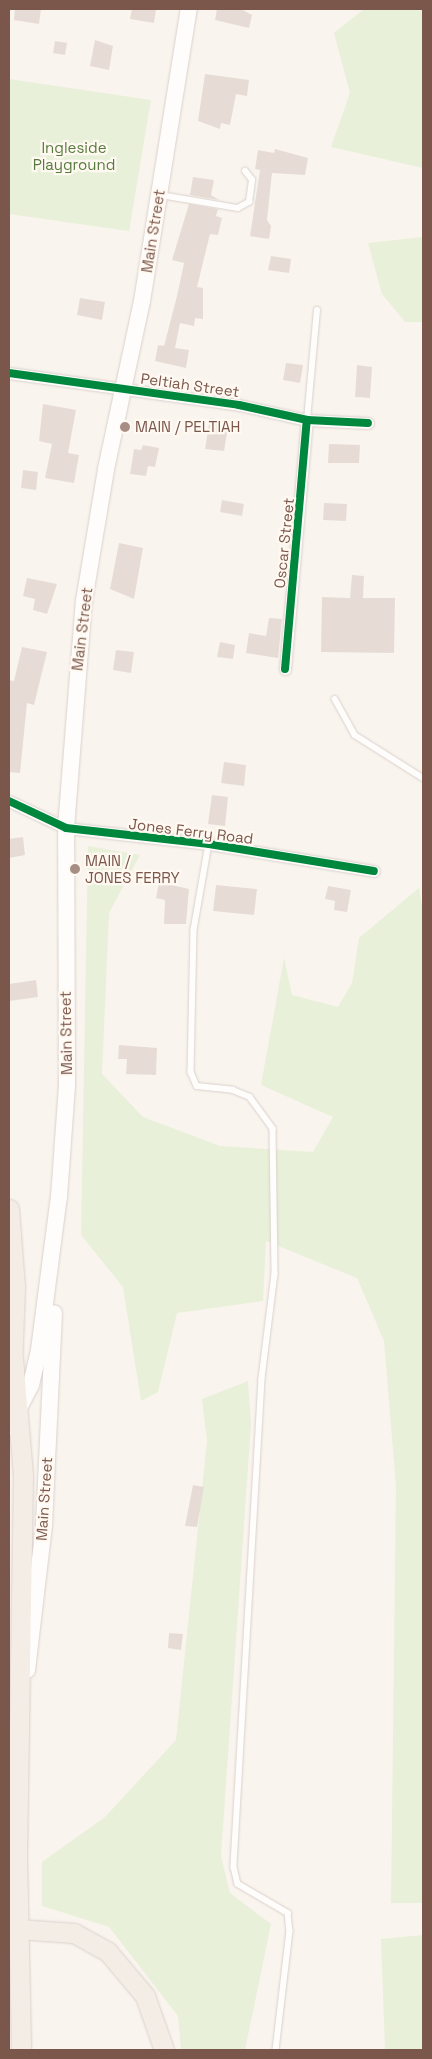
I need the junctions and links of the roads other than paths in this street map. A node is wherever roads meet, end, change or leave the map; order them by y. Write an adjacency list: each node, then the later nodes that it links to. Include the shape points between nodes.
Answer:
1 (189, 9): 3 (main road, Main Street)
2 (245, 171): 3 (lane, via 252,180 249,202 238,208)
3 (159, 194): 6 (main road, Main Street)
4 (317, 310): 7 (lane)
5 (9, 372): 6 (street, Peltiah Street)
6 (125, 390): 7 (street, Peltiah Street); 13 (main road, Main Street, via 106,469 84,601)
7 (307, 420): 8 (street, Peltiah Street); 9 (street, Oscar Street)
8 (368, 423)
9 (285, 669)
10 (335, 699): 11 (lane, via 355,735)
11 (423, 778)
12 (9, 800): 13 (street, Jones Ferry Road)
13 (66, 828): 14 (street, Jones Ferry Road); 17 (main road, Main Street, via 67,1086)
14 (209, 844): 15 (street, Jones Ferry Road); 24 (lane, via 194,930 191,1072 197,1086 233,1090 250,1097 273,1129 275,1274 262,1379 234,1867 238,1884 288,1913 290,1931)
15 (374, 871)
16 (9, 1210): 18 (main road, Main Street, via 15,1287)
17 (54, 1258): 18 (main road, Main Street, via 40,1350); 20 (main road, Main Street, via 44,1525)
18 (14, 1408): 19 (main road, Main Street); 20 (main road, Main Street, via 23,1475)
19 (9, 1427)
20 (20, 1739): 21 (main road, Main Street)
21 (13, 1929): 22 (main road, Main Street); 23 (main road, via 74,1932 108,1952 145,1996)
22 (20, 2050)
23 (164, 2050)
24 (276, 2050)

